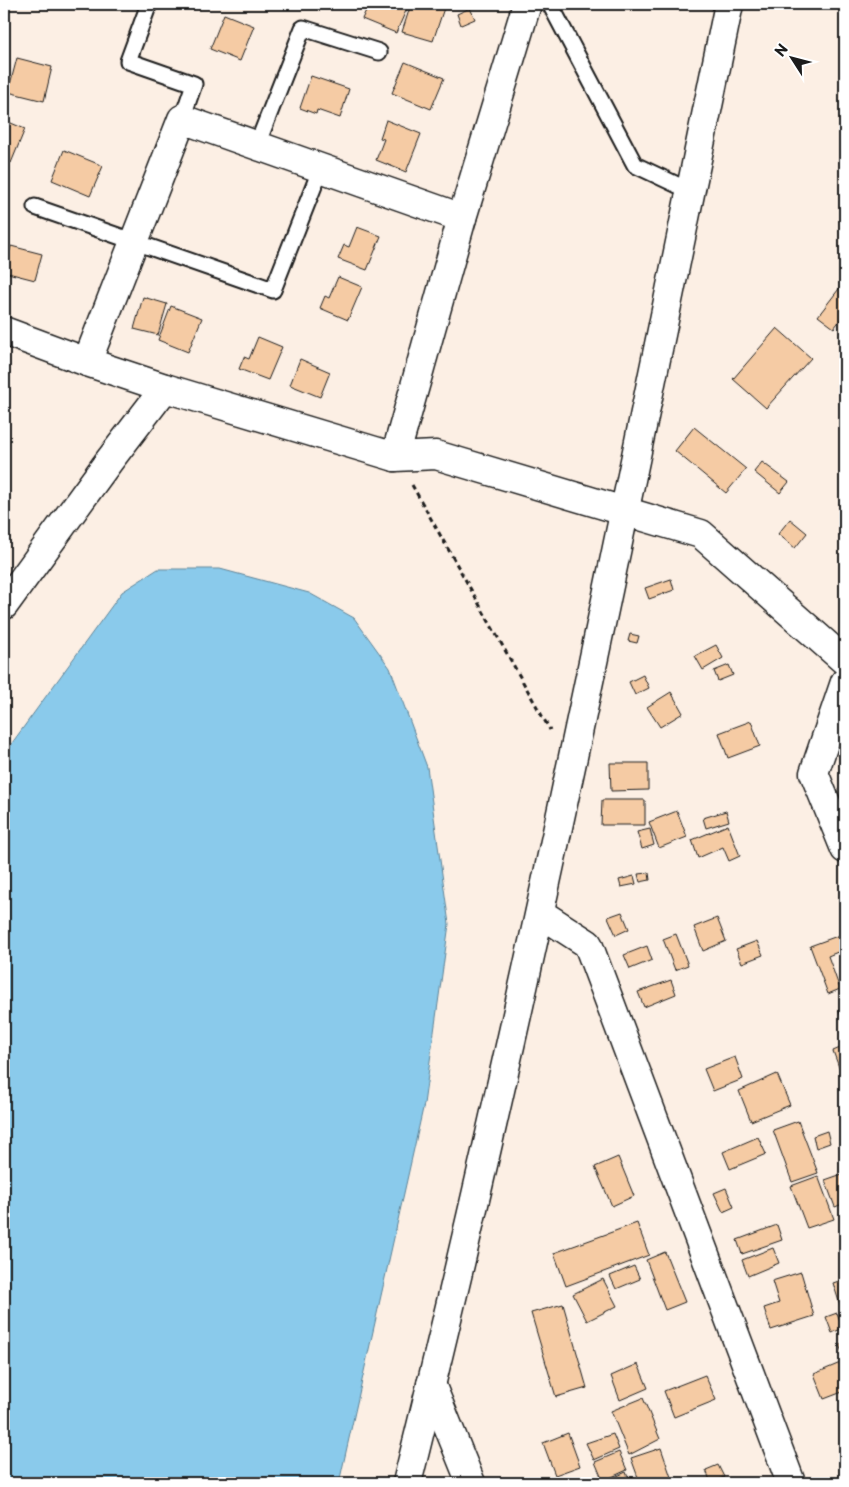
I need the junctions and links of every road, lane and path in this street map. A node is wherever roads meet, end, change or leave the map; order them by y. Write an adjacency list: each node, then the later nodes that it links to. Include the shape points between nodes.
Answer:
1 (149, 4): 6 (lane, via 128,61 194,84)
2 (528, 4): 11 (street)
3 (550, 4): 9 (lane, via 635,165)
4 (729, 4): 9 (street)
5 (379, 52): 7 (lane, via 303,28)
6 (182, 118): 7 (street); 12 (street)
7 (256, 145): 8 (street)
8 (321, 168): 11 (street); 12 (lane, via 273,290)
9 (690, 191): 17 (street)
10 (35, 207): 12 (lane)
11 (462, 218): 16 (street)
12 (134, 243): 14 (street)
13 (4, 331): 14 (street)
14 (87, 362): 15 (street)
15 (165, 388): 16 (street); 18 (street)
16 (396, 457): 17 (street, via 436,455); 21 (path)
17 (624, 512): 19 (street, via 701,534); 21 (street)
18 (4, 605)
19 (845, 661)
20 (845, 682): 22 (street, via 814,774)
21 (570, 766): 23 (street)
22 (845, 849)
23 (540, 913): 24 (street); 27 (street, via 588,944)
24 (431, 1384): 25 (street); 26 (street)
25 (406, 1483)
26 (470, 1483)
27 (791, 1483)

